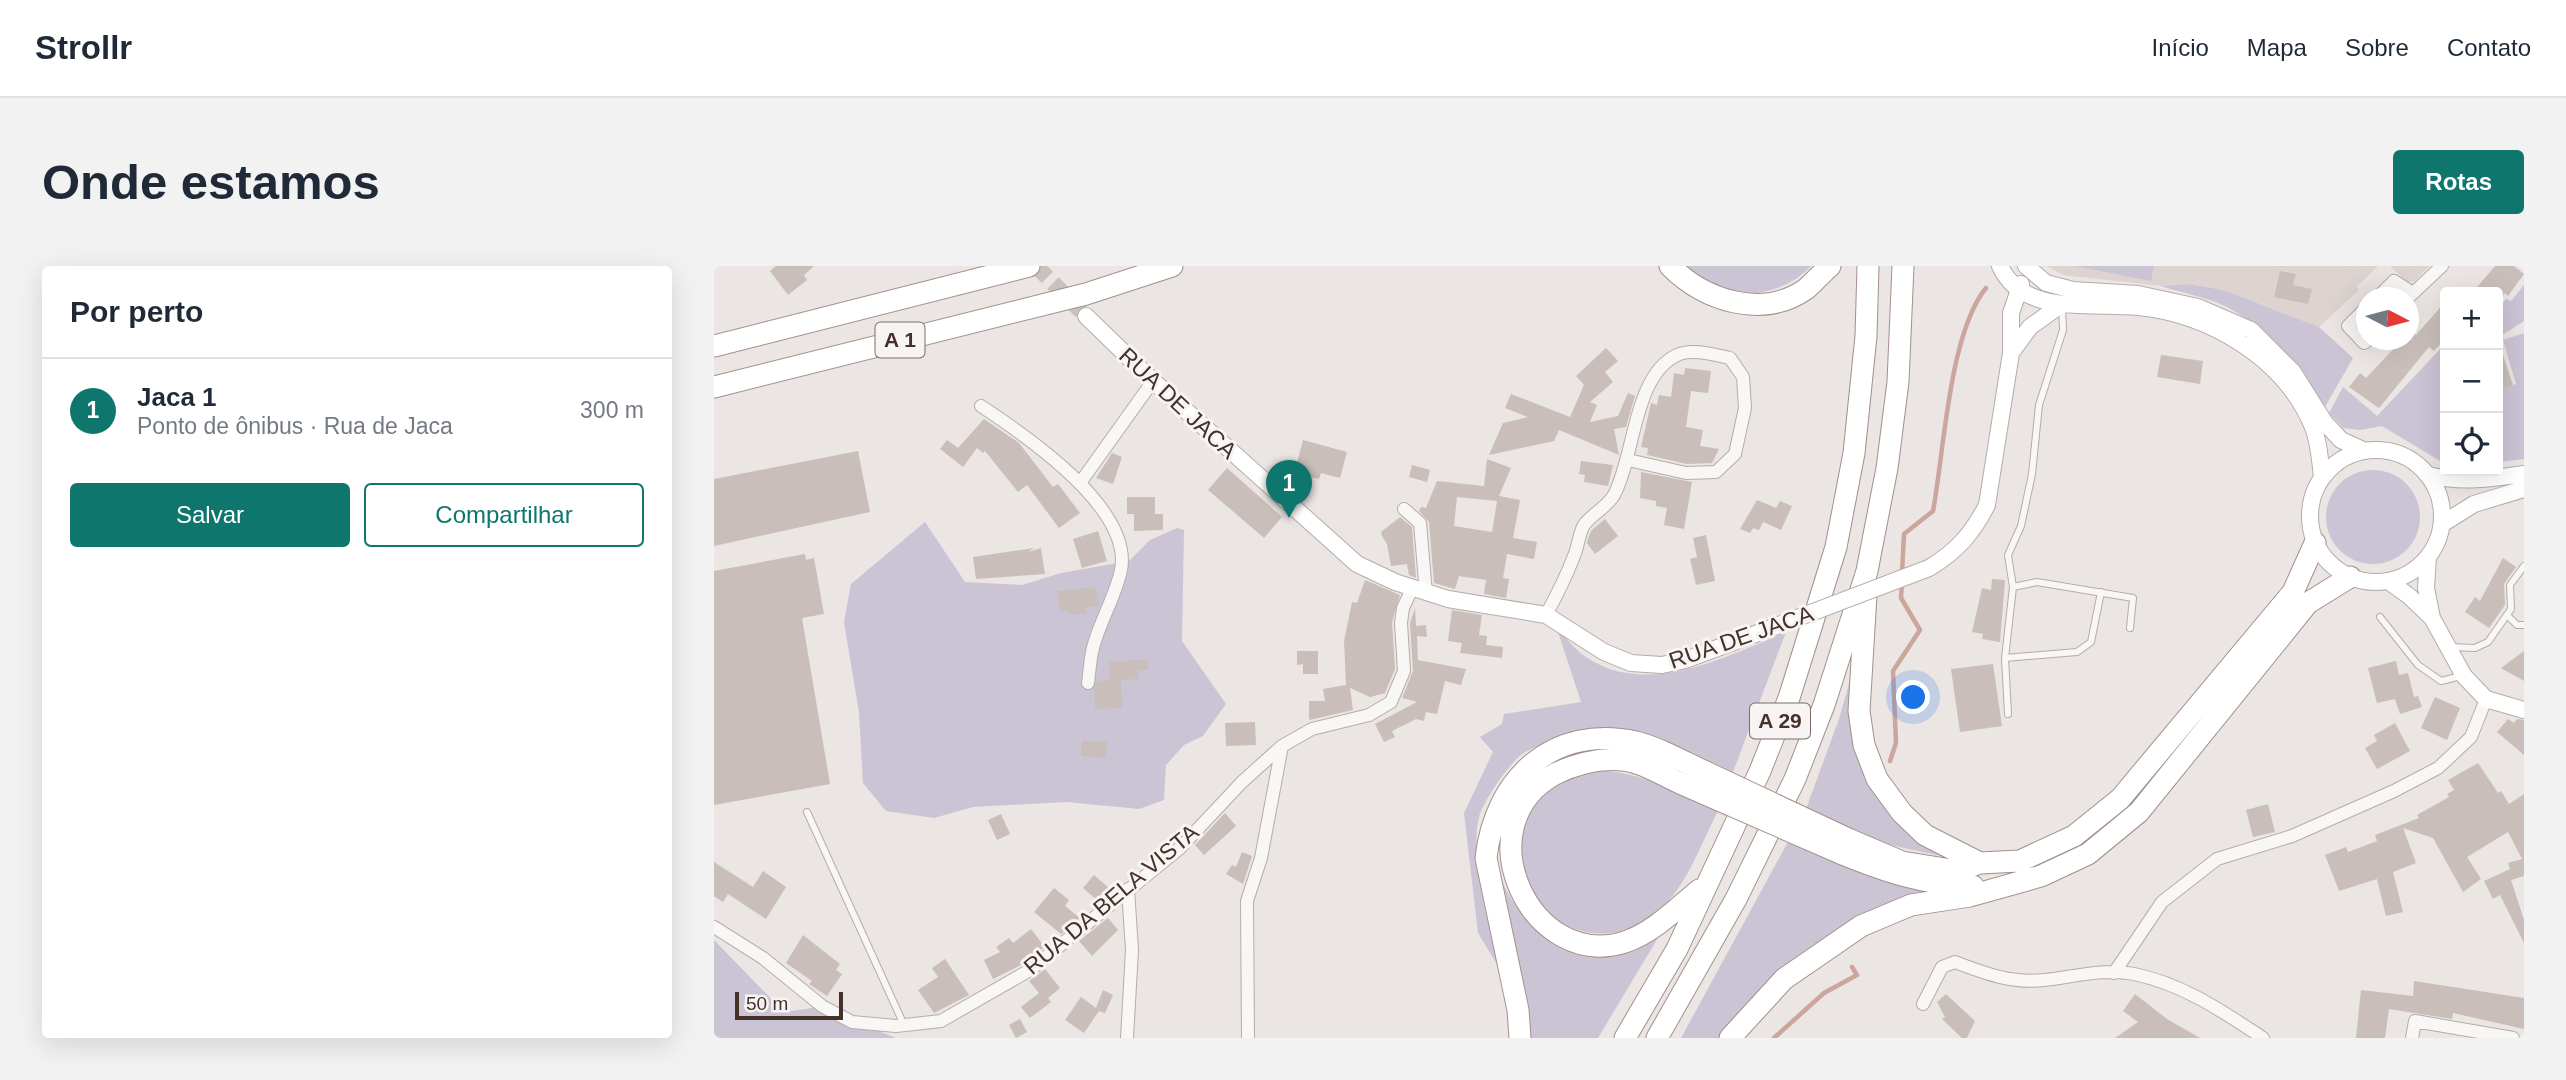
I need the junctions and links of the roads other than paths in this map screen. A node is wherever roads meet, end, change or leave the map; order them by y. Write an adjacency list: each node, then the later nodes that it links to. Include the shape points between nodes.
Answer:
1 (1029, 266): 20 (highway, A 1)
2 (1172, 266): 23 (highway, A 1, via 1086,293)
3 (1670, 266): 4 (highway, via 1699,289 1731,304 1770,302 1804,290)
4 (1830, 266)
5 (1868, 266): 60 (highway, A 29, via 1861,396 1836,547 1789,698 1760,771)
6 (1903, 266): 36 (highway, A 29, via 1898,382)
7 (2000, 266): 15 (street)
8 (2021, 266): 15 (street, RUA DE JACA)
9 (2026, 266): 11 (street)
10 (2442, 266): 14 (street)
11 (2043, 281): 15 (street); 25 (street, via 2073,290 2138,294 2198,306 2251,330 2292,372 2325,423 2341,440)
12 (2388, 287): 13 (street, via 2394,281)
13 (2401, 287)
14 (2419, 288)
15 (2021, 292): 16 (street); 21 (street, RUA DE JACA, via 2011,313)
16 (2062, 304): 21 (street, RUA DE JACA, via 2030,327); 28 (street, via 2142,307 2193,318 2232,337 2286,383 2312,425); 39 (lane, via 2063,330 2039,405 2024,513 2008,555)
17 (1086, 316): 22 (street, RUA DE JACA)
18 (2356, 318): 19 (street, via 2348,326)
19 (2356, 334)
20 (714, 346)
21 (2011, 353): 42 (street, RUA DE JACA, bridge, via 1987,505 1955,552 1929,568 1685,660 1646,666 1604,652)
22 (1153, 382): 29 (street); 40 (street, RUA DE JACA, via 1357,564)
23 (714, 387)
24 (981, 406): 29 (street, via 1034,441)
25 (2363, 450): 27 (street, via 2399,453); 28 (street, via 2333,465)
26 (1628, 460): 26 (street, via 1645,396 1657,371 1678,355 1730,358 1742,377 1745,408 1735,454 1716,472 1686,473); 42 (street, via 1613,498 1583,526 1564,582)
27 (2428, 475): 30 (street); 32 (street, via 2440,498)
28 (2322, 477): 33 (street, via 2310,509)
29 (1080, 483): 51 (street, via 1104,512 1121,550 1121,570 1093,644)
30 (2523, 486): 32 (street, via 2474,504)
31 (1404, 509): 40 (street, via 1420,523)
32 (2442, 524): 34 (street)
33 (2315, 543): 37 (street, via 2336,569); 59 (highway, via 2293,592 2120,799 2074,836 2031,856)
34 (2428, 557): 38 (street, via 2410,573); 45 (street, via 2426,588)
35 (2524, 566): 43 (lane, via 2510,585)
36 (1867, 571): 59 (highway, via 1859,711 1864,745 1877,779 1925,835); 71 (highway, A 29, via 1796,779 1737,899)
37 (2350, 577): 38 (street); 61 (highway, via 2308,603 2139,812 2088,854 2041,876)
38 (2388, 582): 45 (street)
39 (2013, 587): 41 (lane, via 2037,582); 49 (lane)
40 (1419, 591): 42 (street, RUA DE JACA); 55 (street, RUA DA BELA VISTA, via 1403,608 1404,671 1391,702 1369,715 1312,729)
41 (2101, 593): 47 (lane, via 2133,598); 49 (lane, via 2091,642 2077,652)
42 (1546, 614)
43 (2507, 614): 46 (lane, via 2517,625); 48 (lane, via 2488,642 2475,648)
44 (2380, 617): 50 (lane, via 2418,665 2441,681)
45 (2432, 618): 48 (street)
46 (2524, 625)
47 (2130, 628)
48 (2448, 647): 50 (street)
49 (2005, 658): 54 (lane)
50 (2464, 676): 52 (street)
51 (1088, 683)
52 (2486, 699): 53 (street); 64 (street, via 2471,737 2438,768 2292,836 2217,859 2162,902)
53 (2524, 710)
54 (2008, 714)
55 (1282, 746): 62 (street, RUA DA BELA VISTA, via 1241,782 1180,848); 68 (street, via 1261,858 1247,901)
56 (1686, 774): 58 (highway, bridge); 60 (highway, via 1625,760 1570,766 1538,784 1524,801 1509,842 1510,864 1530,907 1549,926 1585,943 1623,943 1648,932); 69 (highway, via 1635,742 1605,739 1570,744 1543,755 1527,768 1497,807 1486,858)
57 (807, 812): 66 (lane)
58 (1844, 846): 59 (highway, via 1958,872); 61 (highway, via 1894,875 1930,884)
59 (1980, 863)
60 (1704, 886): 70 (highway, A 29, via 1677,949)
61 (1994, 888): 72 (highway, via 1911,905 1861,926 1784,979)
62 (1128, 889): 66 (street, RUA DA BELA VISTA, via 1030,970 984,999 941,1021); 67 (street, via 1132,950)
63 (714, 928): 66 (street, RUA DA BELA VISTA, via 763,958 822,1006 852,1021)
64 (2114, 973): 65 (street, via 2022,981 1955,962 1942,967); 73 (street, via 2132,973 2181,988)
65 (1923, 1004)
66 (904, 1025)
67 (1127, 1038)
68 (1248, 1038)
69 (1520, 1038)
70 (1625, 1038)
71 (1657, 1038)
72 (1730, 1038)
73 (2263, 1038)
74 (2412, 1038): 75 (street, via 2415,1021)
75 (2513, 1038)

